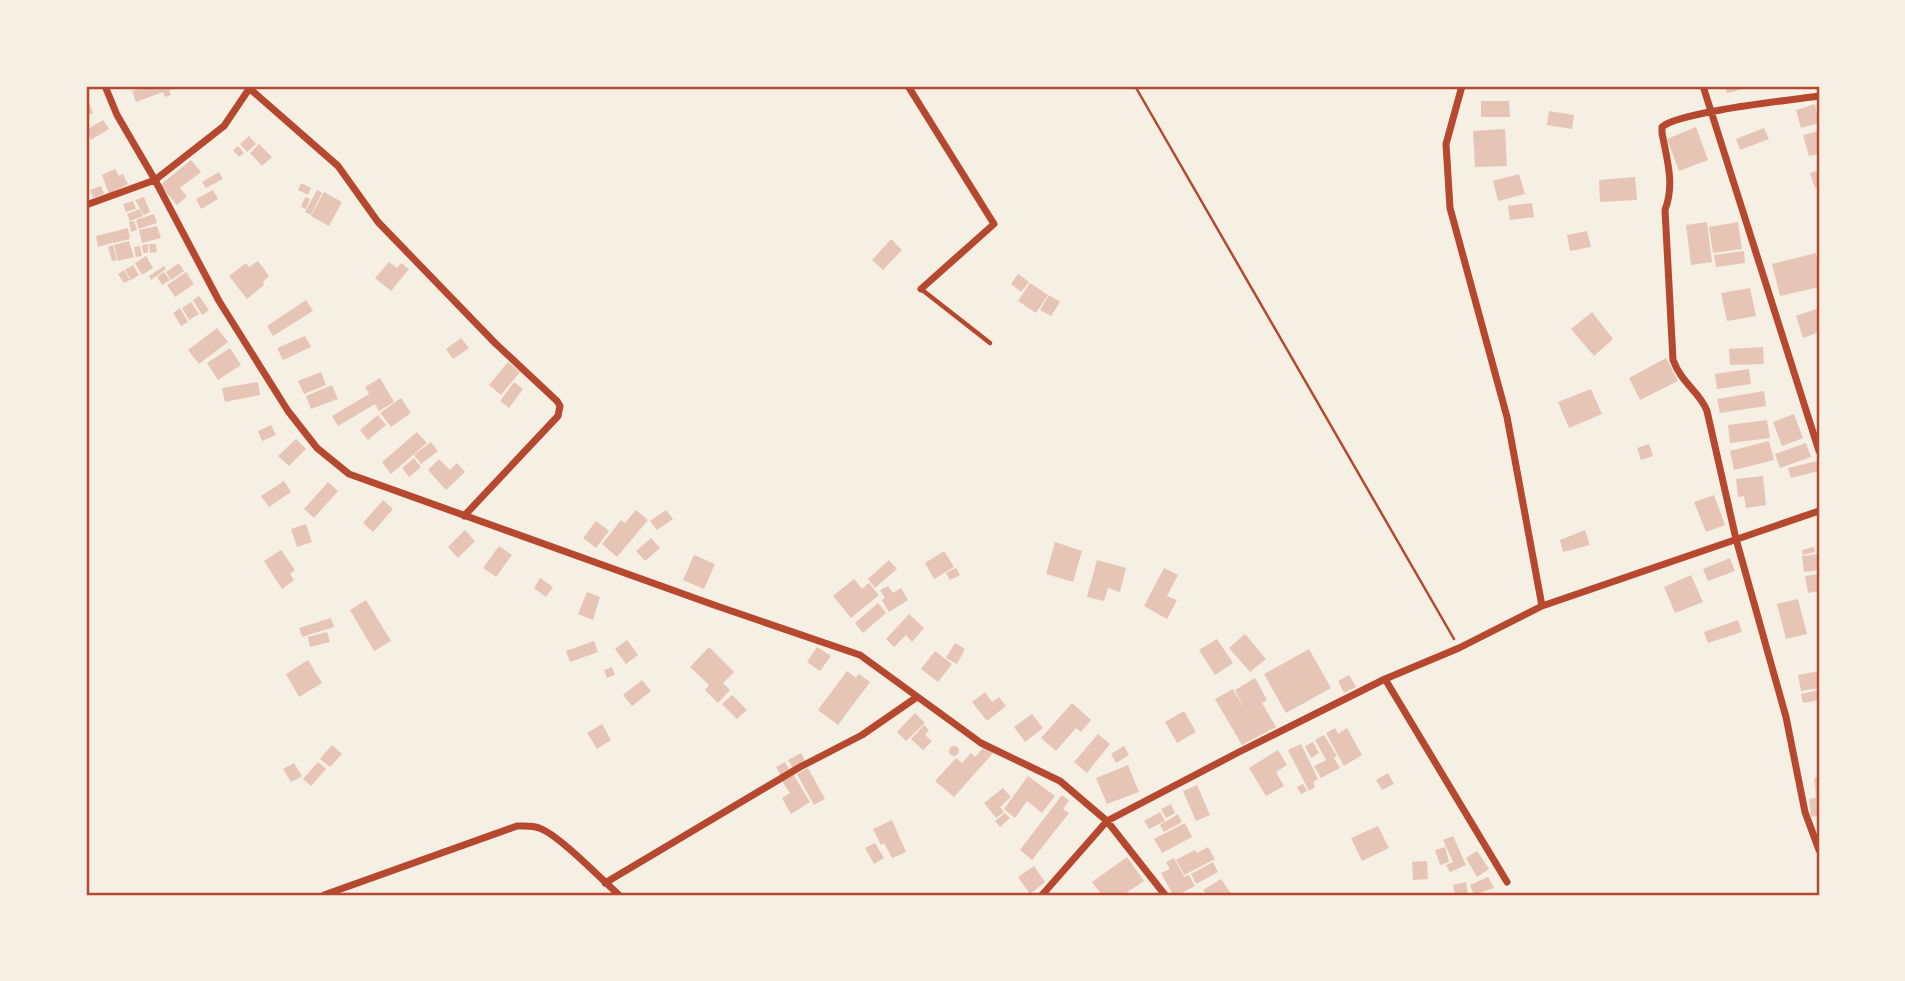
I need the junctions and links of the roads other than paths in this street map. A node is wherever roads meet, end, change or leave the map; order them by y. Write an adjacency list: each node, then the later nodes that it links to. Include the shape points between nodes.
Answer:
1 (105, 86): 8 (street)
2 (908, 86): 10 (street, via 994,224)
3 (1462, 86): 16 (street, via 1446,144 1450,208 1507,417)
4 (1703, 86): 7 (street)
5 (250, 87): 8 (street, via 224,126); 14 (street, via 338,166 378,222 560,406 558,416)
6 (1819, 96): 7 (street)
7 (1711, 112): 12 (street); 15 (street, via 1669,121 1662,127 1671,183 1665,210 1673,360 1707,411)
8 (155, 180): 9 (street); 14 (street, via 219,301 288,411 317,448 349,474)
9 (86, 205)
10 (921, 289): 11 (lane)
11 (990, 343)
12 (1819, 451)
13 (1819, 511): 15 (street)
14 (464, 516): 18 (street, via 860,654)
15 (1736, 539): 16 (street); 20 (street, via 1786,718 1805,812)
16 (1542, 606): 17 (street)
17 (1385, 679): 19 (street); 21 (street)
18 (917, 697): 19 (street, via 981,743 1060,781); 22 (street, via 862,735)
19 (1108, 821): 25 (street); 26 (street)
20 (1819, 850)
21 (1507, 881)
22 (605, 883): 23 (street, via 542,828 517,826); 24 (street)
23 (324, 895)
24 (619, 895)
25 (1042, 895)
26 (1165, 895)

